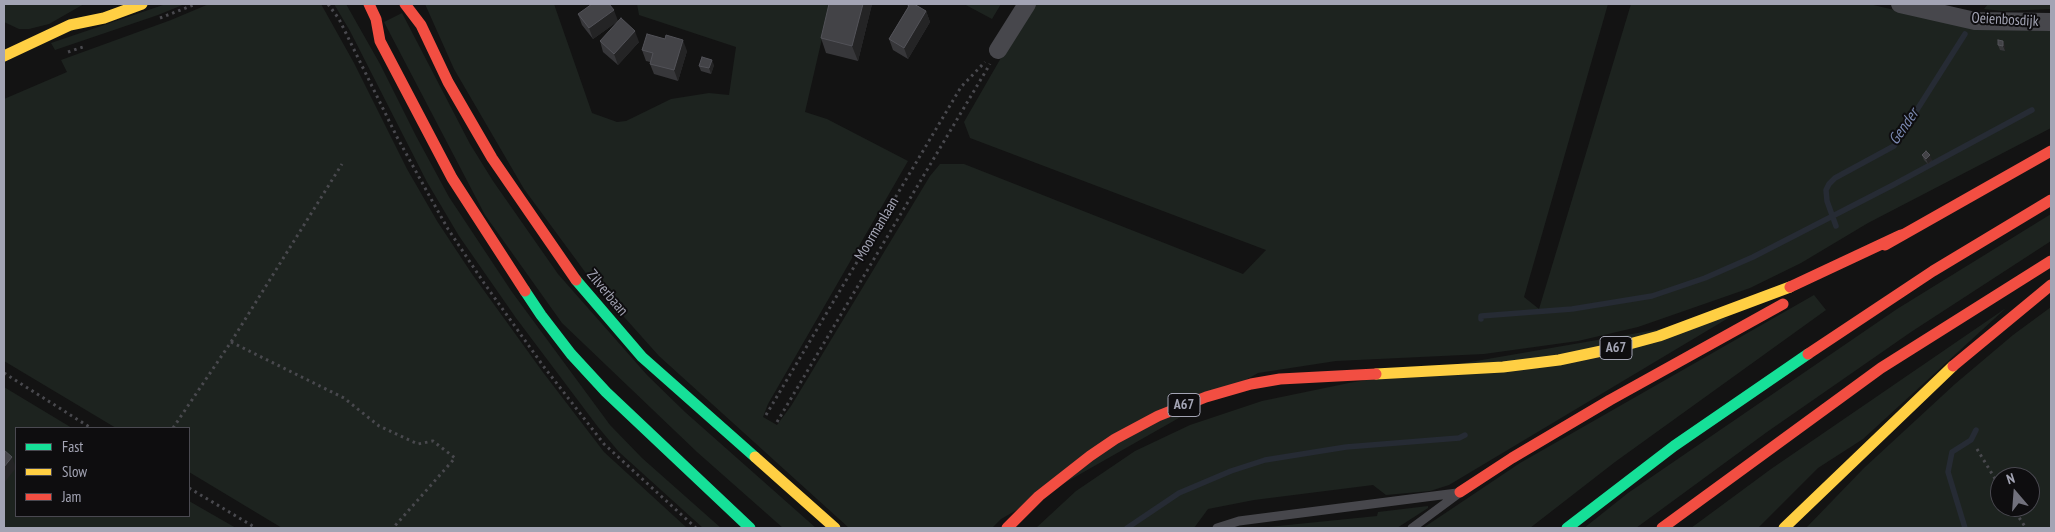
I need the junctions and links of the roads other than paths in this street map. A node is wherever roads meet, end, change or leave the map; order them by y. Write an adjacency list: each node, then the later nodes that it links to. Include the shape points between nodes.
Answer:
1 (142, 4): 9 (main road, via 104,18)
2 (369, 4): 12 (main road)
3 (405, 4): 11 (main road, Zilverbaan)
4 (418, 4): 11 (main road, Zilverbaan)
5 (1026, 4): 13 (street)
6 (1900, 4): 8 (street, Oeienbosdijk, via 1975,20)
7 (90, 8): 9 (main road)
8 (2051, 22)
9 (70, 25): 14 (main road)
10 (364, 25): 12 (main road)
11 (421, 25): 22 (main road, Zilverbaan, via 448,82 492,158 583,290 642,356)
12 (380, 41): 21 (main road, via 452,178 541,315 606,392)
13 (998, 50)
14 (4, 56)
15 (2051, 151): 17 (main road, A67)
16 (2051, 200): 26 (main road, via 1933,271 1780,373 1674,446)
17 (1901, 235): 20 (main road, A67, via 1741,329 1610,400); 23 (main road, A67, via 1788,288 1703,321 1611,349 1503,367 1280,379 1206,397 1158,416 1115,439 1039,496)
18 (2051, 261): 27 (main road, via 1881,368)
19 (2051, 285): 28 (main road, via 1923,393)
20 (1460, 492): 24 (lane, A67, via 1239,521); 25 (lane, A67)
21 (750, 528)
22 (835, 528)
23 (1007, 528)
24 (1217, 528)
25 (1412, 528)
26 (1567, 528)
27 (1662, 528)
28 (1784, 528)

